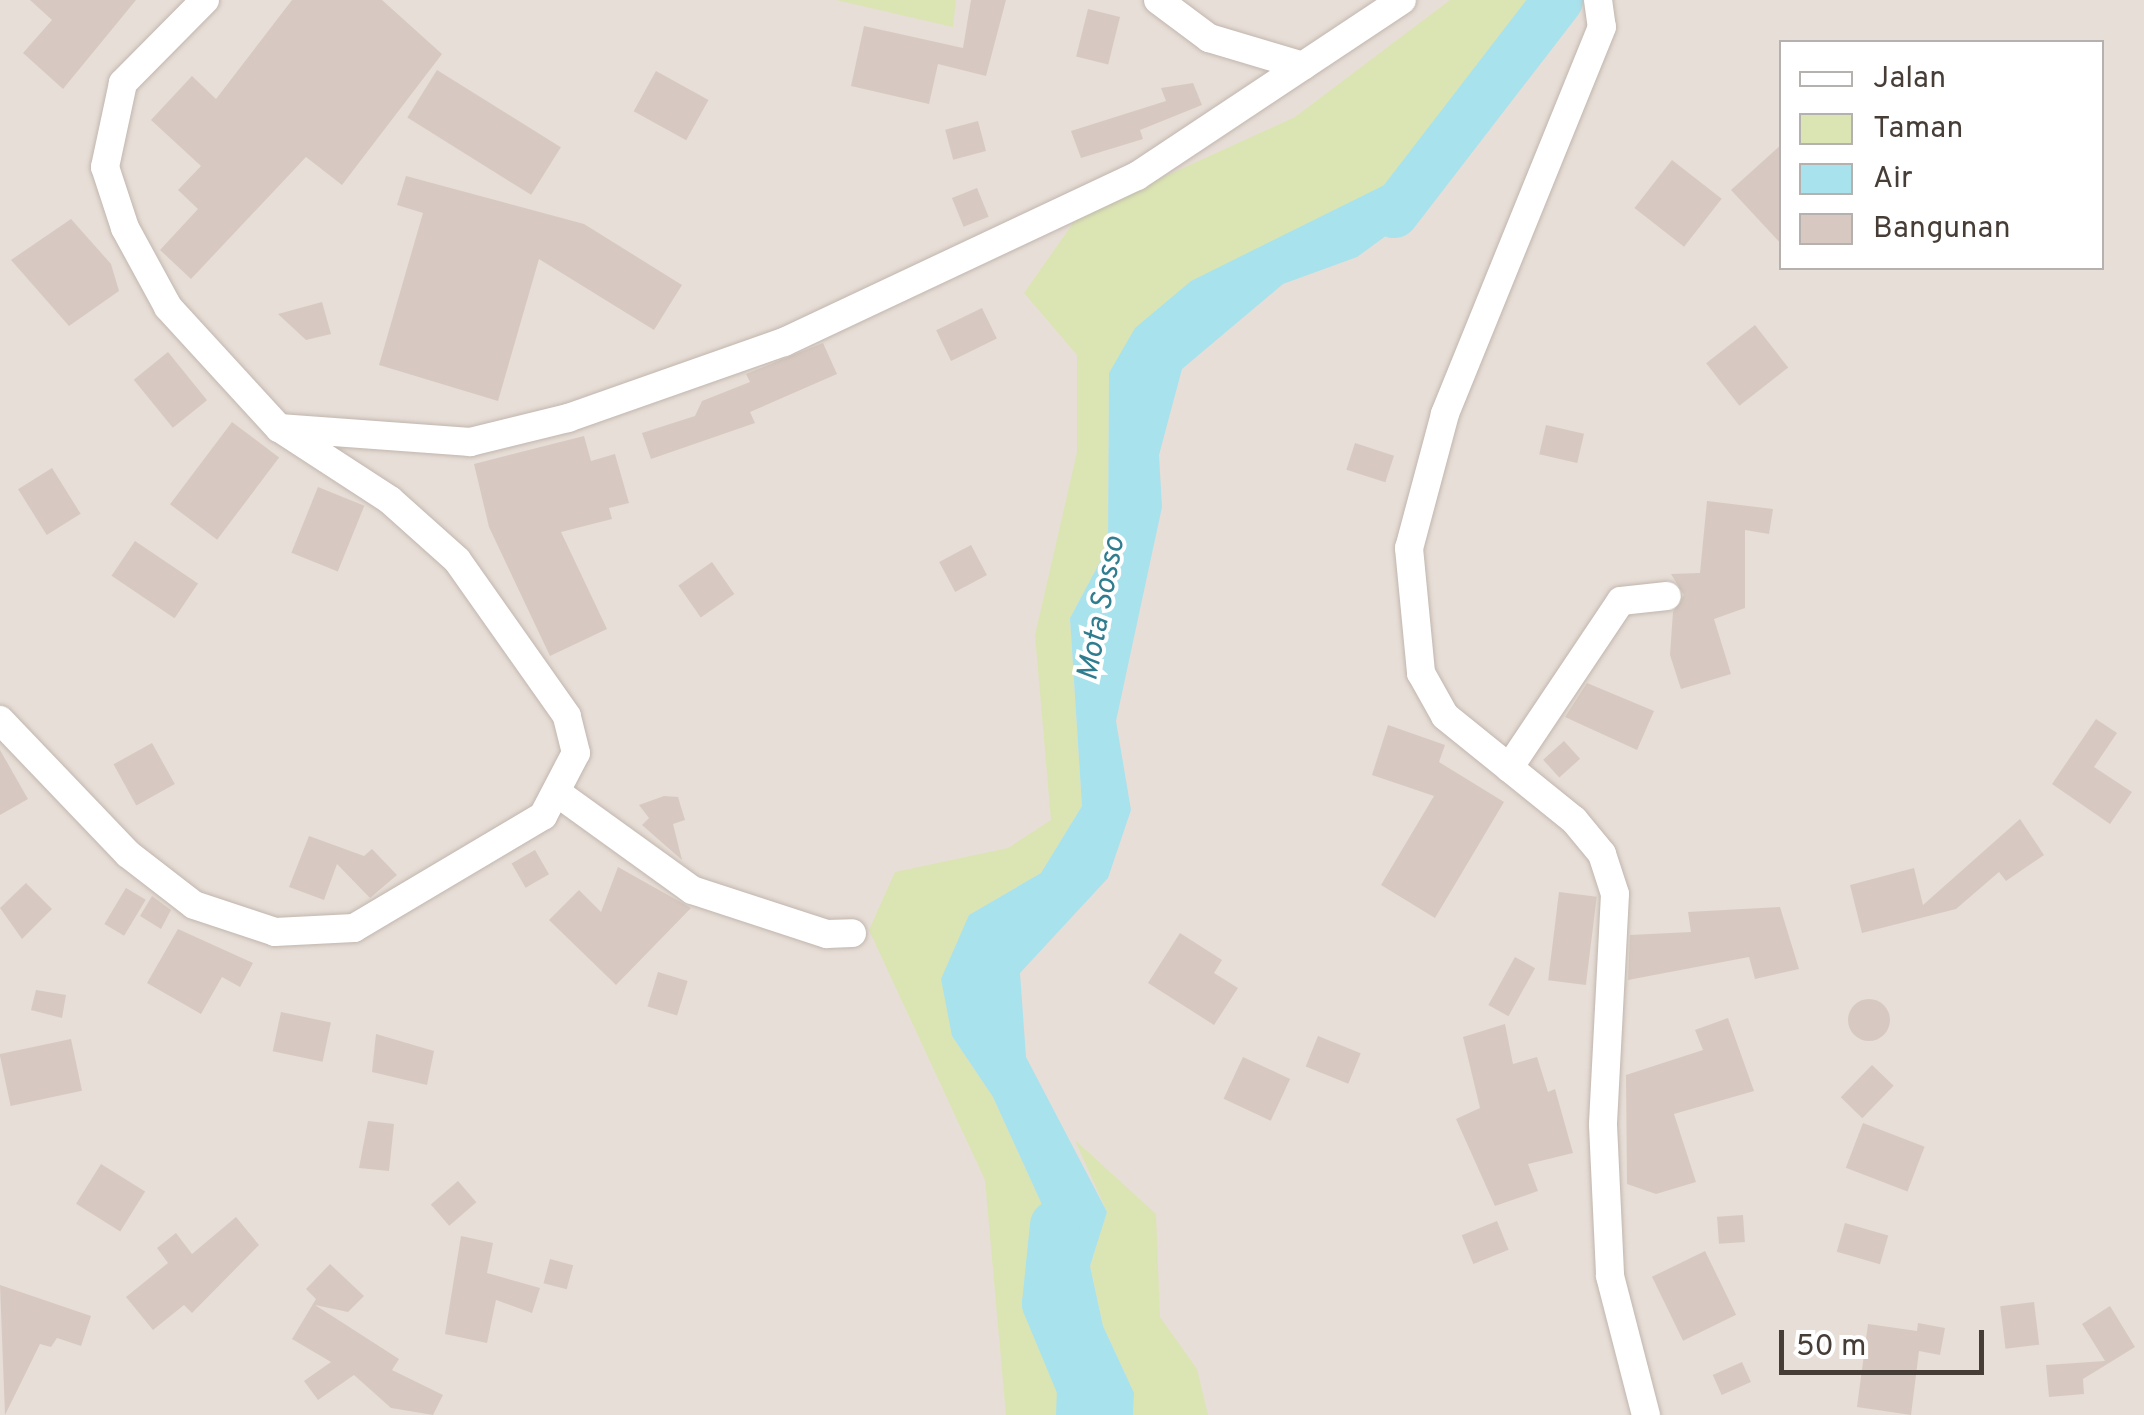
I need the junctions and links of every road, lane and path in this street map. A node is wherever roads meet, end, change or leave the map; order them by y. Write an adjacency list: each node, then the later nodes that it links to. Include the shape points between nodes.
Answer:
1 (205, 0): 6 (street, via 123,83 105,167 125,228 168,307)
2 (1158, 0): 5 (street, via 1209,38)
3 (1402, 0): 5 (street)
4 (1598, 0): 9 (street, via 1602,27 1445,414 1408,548 1421,673 1445,716)
5 (1302, 66): 6 (street, via 1137,176 845,319 748,355 470,442)
6 (278, 428): 10 (street, via 390,500 501,614 568,716 576,753)
7 (1667, 596): 9 (street, via 1621,601)
8 (0, 720): 10 (street, via 154,878 194,905 275,932 354,928 514,834)
9 (1509, 768): 12 (street, via 1574,820 1602,854 1615,894 1602,1125 1610,1276)
10 (560, 794): 11 (street, via 692,890 826,934)
11 (852, 933)
12 (1646, 1415)

